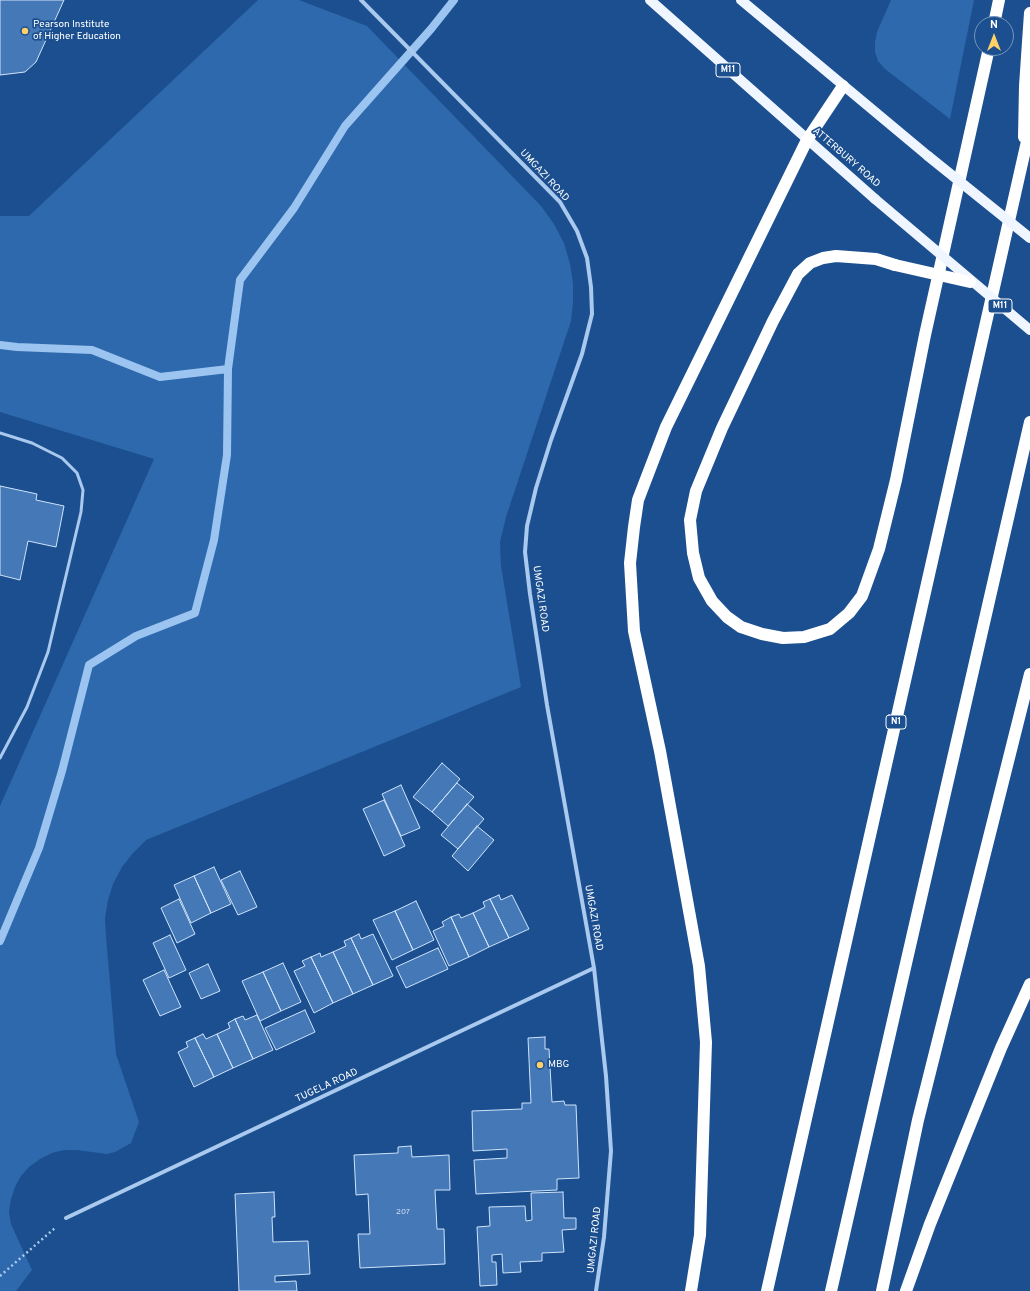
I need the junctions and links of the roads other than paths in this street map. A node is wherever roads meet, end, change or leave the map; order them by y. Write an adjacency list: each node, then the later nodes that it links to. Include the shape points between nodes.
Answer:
1 (361, 0): 23 (street, UMGAZI ROAD, via 560,202 577,231 587,258 592,314 582,354 536,488 527,526 526,552 547,705)
2 (650, 0): 10 (main road, ATTERBURY ROAD / M11)
3 (741, 0): 8 (main road)
4 (999, 0): 6 (highway)
5 (1030, 13): 11 (highway)
6 (996, 16)
7 (987, 56): 13 (highway, bridge)
8 (843, 86): 10 (highway); 12 (main road, bridge)
9 (1030, 128): 11 (highway, N1)
10 (807, 140): 17 (main road, ATTERBURY ROAD / M11, bridge); 27 (highway, via 666,427 638,500 630,563 634,631 660,751 699,966 706,1042 700,1235)
11 (1024, 152): 28 (highway, N1)
12 (1030, 238)
13 (938, 275)
14 (938, 275): 15 (highway, bridge, via 896,480 879,549 862,596 849,613 830,629 804,637 783,638 741,627 712,601 699,578 692,553 690,520 696,491 722,428 798,274 810,263 836,256 876,259)
15 (938, 275)
16 (938, 275): 17 (highway, bridge)
17 (970, 282): 18 (main road, ATTERBURY ROAD / M11, bridge)
18 (1030, 330)
19 (1030, 422): 29 (highway)
20 (0, 433): 22 (lane, via 32,443 62,458 77,473 83,490 81,512 48,652 27,708)
21 (1030, 674): 30 (highway, via 918,1120)
22 (0, 758)
23 (594, 968): 25 (street, TUGELA ROAD); 26 (street, UMGAZI ROAD, via 611,1151 604,1237)
24 (1030, 984): 31 (highway, via 998,1055)
25 (66, 1218)
26 (596, 1291)
27 (691, 1291)
28 (767, 1291)
29 (831, 1291)
30 (882, 1291)
31 (906, 1291)

